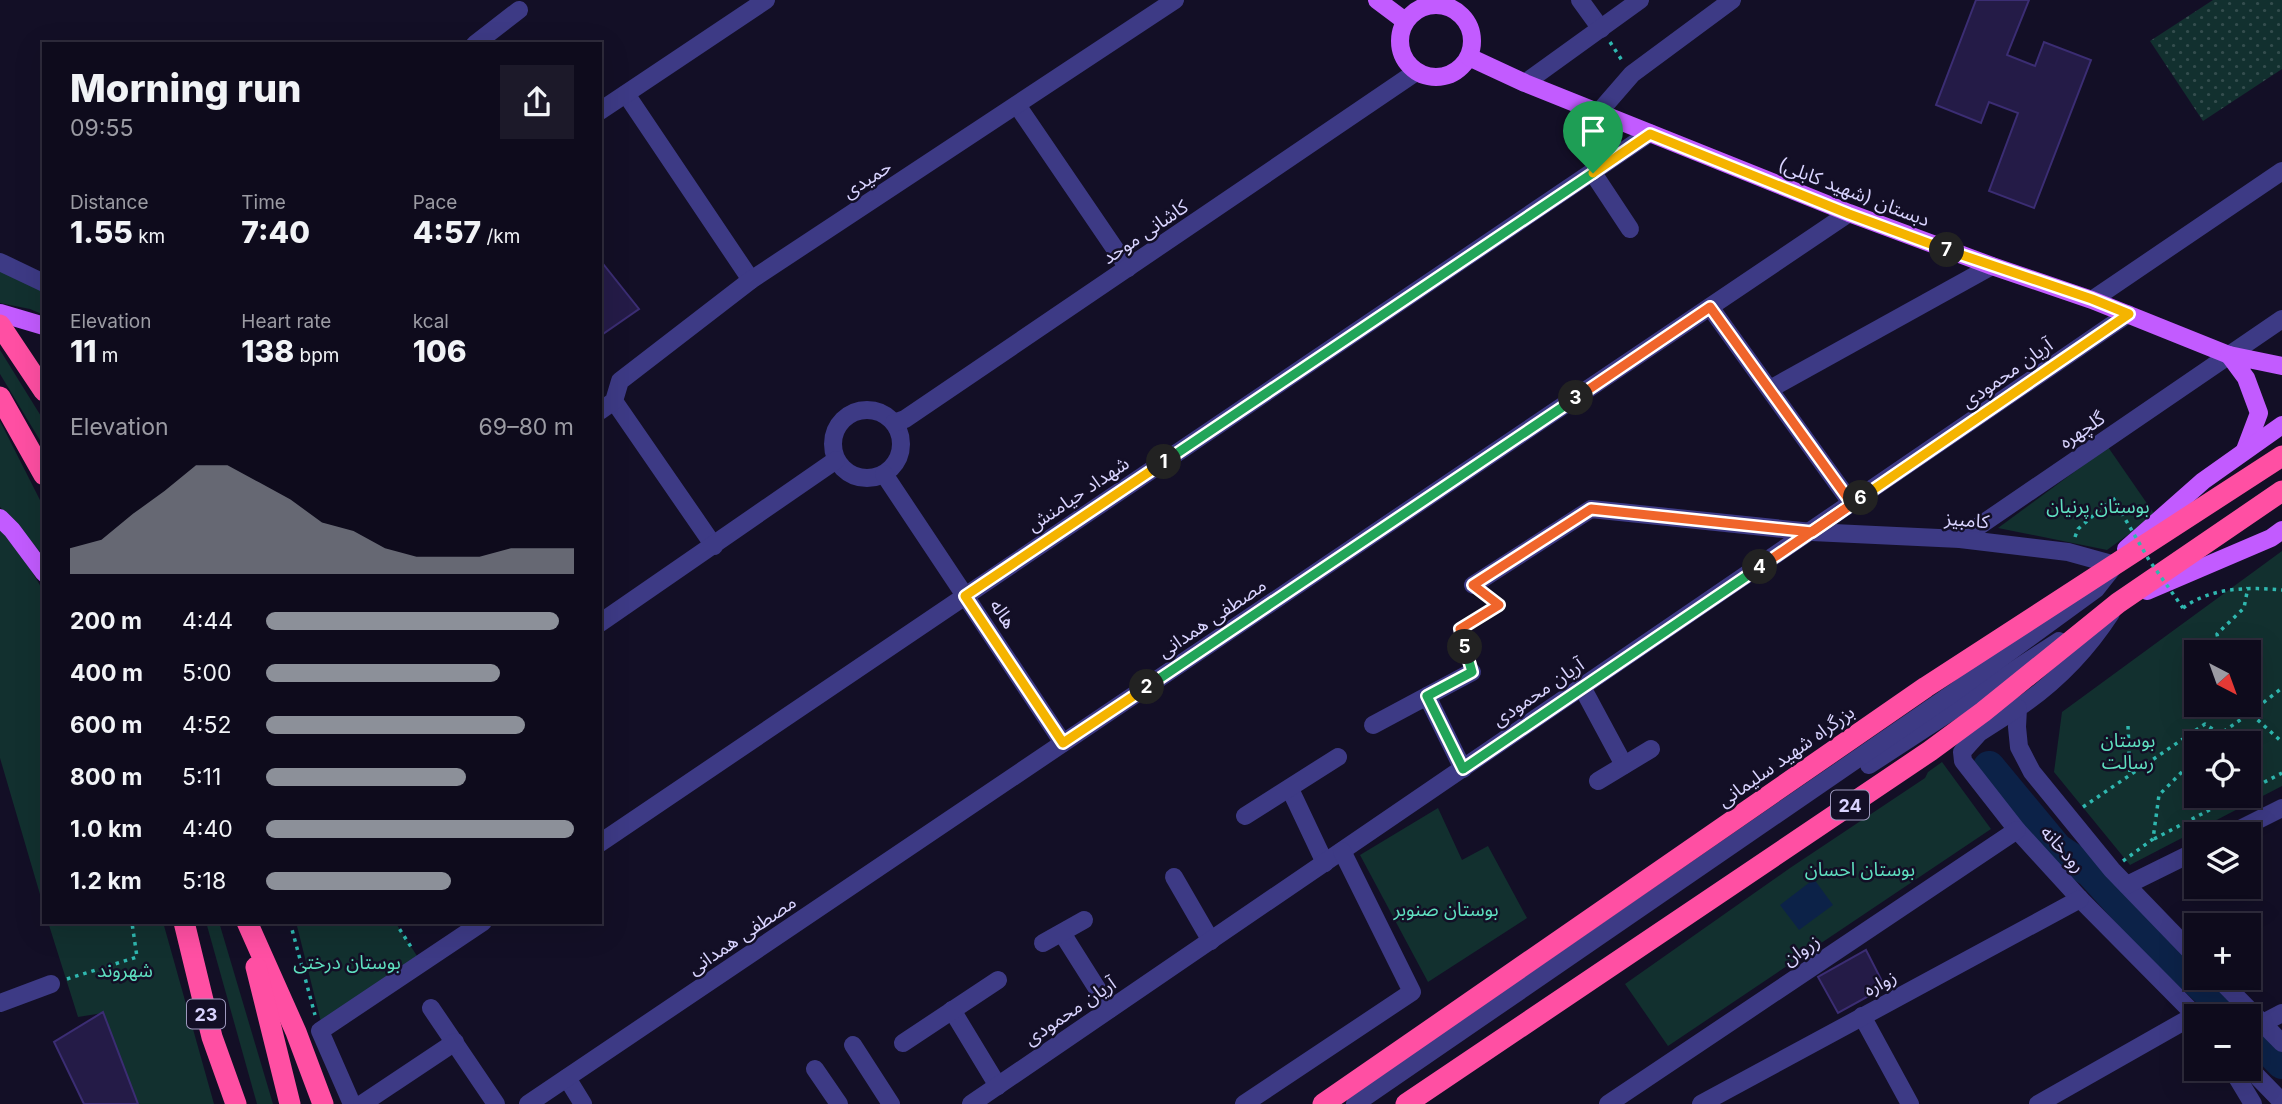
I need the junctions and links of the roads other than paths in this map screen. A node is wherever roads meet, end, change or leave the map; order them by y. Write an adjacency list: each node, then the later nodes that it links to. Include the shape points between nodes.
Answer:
1 (766, 0): 15 (street)
2 (1175, 0): 16 (street, حمیدی)
3 (1377, 0): 9 (main road)
4 (1580, 0): 10 (street)
5 (1640, 0): 10 (street)
6 (1731, 0): 18 (street, via 1632,74)
7 (1440, 2): 9 (main road, via 1422,8); 12 (main road, via 1469,26)
8 (519, 10): 11 (street)
9 (1405, 22): 13 (main road, via 1401,47)
10 (1601, 29): 14 (street)
11 (477, 42)
12 (1469, 57): 13 (main road, via 1444,77); 14 (main road, دبستان (شهید کابلی))
13 (1416, 72): 26 (street, کاشانی موحد)
14 (1525, 83): 18 (main road, دبستان (شهید کابلی))
15 (626, 94): 17 (street); 27 (street)
16 (1017, 105): 26 (street); 27 (street, حمیدی)
17 (602, 110)
18 (1599, 112): 19 (main road, دبستان (شهید کابلی))
19 (1650, 134): 21 (street, شهداد حیامنش); 22 (main road, دبستان (شهید کابلی))
20 (2282, 171): 29 (street)
21 (1593, 173): 23 (street); 59 (street, شهداد حیامنش)
22 (1849, 214): 25 (main road, دبستان (شهید کابلی)); 30 (street, مصطفی همدانی)
23 (1630, 229)
24 (0, 262): 28 (street)
25 (1992, 267): 29 (main road, دبستان (شهید کابلی)); 39 (street)
26 (1128, 268): 42 (street, کاشانی موحد)
27 (751, 280): 41 (street, حمیدی, via 620,381)
28 (42, 283)
29 (2092, 299): 32 (main road, دبستان (شهید کابلی))
30 (1710, 307): 39 (street); 67 (street, مصطفی همدانی)
31 (0, 313): 35 (main road)
32 (2129, 314): 36 (main road, دبستان (شهید کابلی)); 50 (street, آریان محمودی)
33 (2282, 319): 36 (street, گلچهره)
34 (0, 325): 38 (highway)
35 (42, 325)
36 (2229, 355): 37 (main road, دبستان (شهید کابلی)); 44 (main road, via 2246,378 2259,414); 54 (street, گلچهره)
37 (2282, 366)
38 (42, 388)
39 (1770, 389): 50 (street)
40 (0, 397): 47 (highway)
41 (607, 406): 55 (street)
42 (894, 423): 46 (street, via 875,411 853,413 833,438); 48 (street, via 900,433 899,456)
43 (2282, 425): 44 (main road)
44 (2244, 451): 56 (main road, via 2126,549)
45 (2282, 456): 56 (highway, بزرگراه شهید سلیمانی)
46 (836, 460): 48 (street, via 843,469 863,478); 55 (street)
47 (42, 471)
48 (884, 474): 59 (street, هاله)
49 (2282, 491): 60 (highway, 24)
50 (1852, 504): 53 (street, آریان محمودی)
51 (0, 518): 57 (main road)
52 (2282, 530): 60 (main road)
53 (1812, 532): 54 (street, کامبیز); 58 (street, کامبیز, via 1591,509); 63 (street, آریان محمودی)
54 (1960, 539): 56 (street, کامبیز, via 2068,552)
55 (714, 546): 61 (street)
56 (2115, 565): 130 (highway, بزرگراه شهید سلیمانی, via 1926,687); 131 (street, via 2096,589 1953,693)
57 (42, 570)
58 (1473, 585)
59 (965, 596): 67 (street, هاله); 78 (street, شهداد حیامنش)
60 (2118, 603): 65 (street, رودخانه, via 2093,642); 132 (street, via 1821,797); 133 (highway, 24, via 1930,751)
61 (602, 622)
62 (1472, 672): 64 (street)
63 (1582, 687): 70 (street); 71 (street, آریان محمودی)
64 (1427, 696): 66 (street); 71 (street)
65 (2018, 708): 77 (street, رودخانه, via 1979,733 1962,752 1967,768); 83 (street, رودخانه, via 2020,747 2032,772)
66 (1373, 725)
67 (1063, 743): 112 (street, مصطفی همدانی)
68 (1651, 749): 70 (street)
69 (1338, 757): 73 (street)
70 (1624, 765): 72 (street)
71 (1463, 769): 79 (street, آریان محمودی)
72 (1598, 781)
73 (1290, 789): 75 (street); 81 (street)
74 (2282, 808): 76 (street)
75 (1245, 816)
76 (2254, 822)
77 (2017, 830): 84 (street, رودخانه); 134 (street, زروان)
78 (602, 842)
79 (1342, 851): 81 (street, آریان محمودی); 129 (street, via 1412,992)
80 (2184, 857): 83 (street)
81 (1325, 863): 91 (street, آریان محمودی)
82 (1174, 877): 91 (street)
83 (2127, 885): 93 (street, رودخانه)
84 (2080, 899): 98 (street, رودخانه); 103 (street, زواره)
85 (1084, 920): 90 (street)
86 (247, 924): 119 (highway)
87 (248, 924): 120 (highway)
88 (480, 924): 121 (street, via 320,1031)
89 (184, 927): 106 (highway, 23)
90 (1062, 933): 92 (street); 100 (street)
91 (1211, 941): 100 (street, آریان محمودی)
92 (1043, 943)
93 (2184, 944)
94 (998, 980): 101 (street)
95 (51, 984): 97 (street)
96 (2230, 990): 105 (street)
97 (0, 1003)
98 (2184, 1004)
99 (431, 1008): 107 (street)
100 (1110, 1009): 115 (street, آریان محمودی)
101 (952, 1010): 109 (street); 115 (street)
102 (2282, 1013): 105 (street)
103 (1862, 1016): 135 (street, زواره); 136 (street)
104 (2184, 1023): 137 (street)
105 (2263, 1023): 108 (street)
106 (212, 1037): 117 (highway); 118 (highway, 23)
107 (454, 1042): 122 (street); 123 (street)
108 (2282, 1042)
109 (903, 1043)
110 (853, 1045): 127 (street)
111 (815, 1069): 126 (street)
112 (567, 1078): 124 (street, مصطفی همدانی); 125 (street)
113 (2261, 1080): 116 (street)
114 (2239, 1081): 138 (street)
115 (998, 1086): 128 (street, آریان محمودی)
116 (2282, 1102)
117 (226, 1104)
118 (236, 1104)
119 (289, 1104)
120 (323, 1104)
121 (352, 1104)
122 (362, 1104)
123 (496, 1104)
124 (528, 1104)
125 (583, 1104)
126 (839, 1104)
127 (891, 1104)
128 (971, 1104)
129 (1244, 1104)
130 (1323, 1104)
131 (1355, 1104)
132 (1374, 1104)
133 (1406, 1104)
134 (1608, 1104)
135 (1700, 1104)
136 (1910, 1104)
137 (2038, 1104)
138 (2253, 1104)

